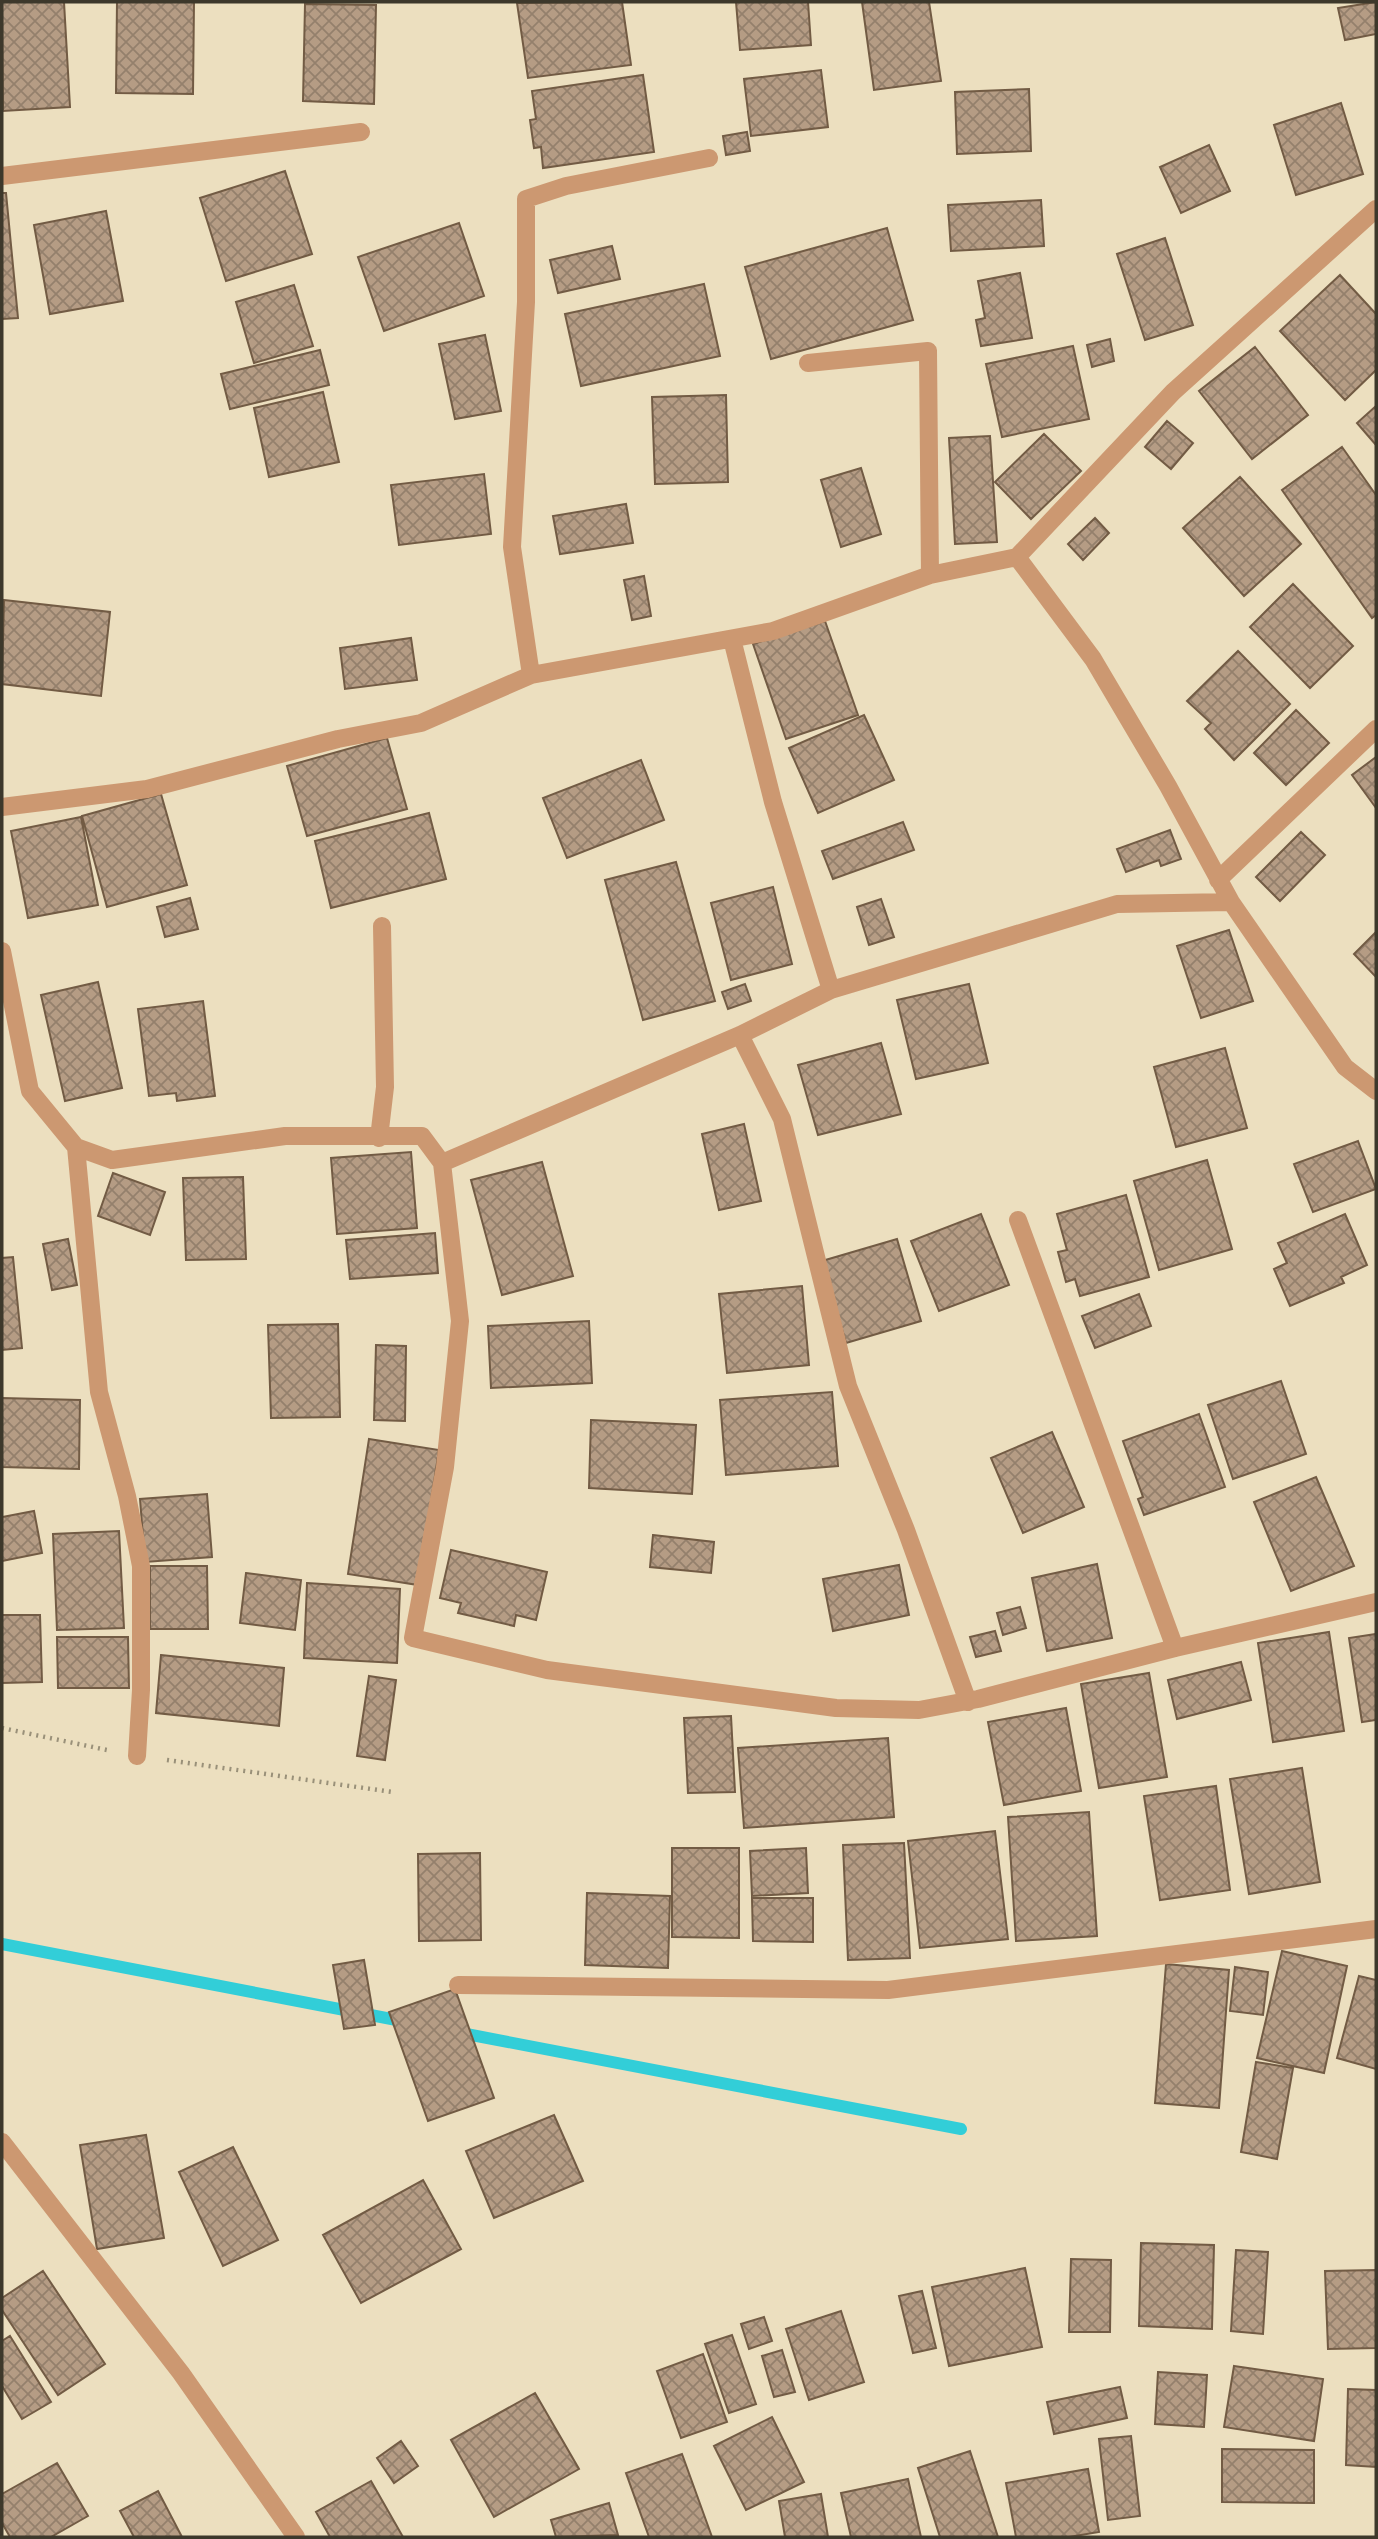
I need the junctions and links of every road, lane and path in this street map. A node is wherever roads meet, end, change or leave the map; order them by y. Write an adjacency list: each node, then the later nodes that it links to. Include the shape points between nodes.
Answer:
1 (361, 132): 3 (street)
2 (709, 158): 9 (street, via 566,186 526,199 526,302 512,547)
3 (2, 176)
4 (1376, 209): 6 (street, via 1173,392)
5 (808, 363): 7 (street, via 928,351)
6 (1017, 557): 7 (street); 12 (street, via 1093,659)
7 (929, 575): 8 (street, via 773,631)
8 (732, 639): 9 (street); 16 (street, via 773,802)
9 (531, 675): 11 (street, via 421,723 338,739 147,789)
10 (1376, 729): 12 (street)
11 (2, 807)
12 (1218, 880): 13 (street)
13 (1231, 902): 16 (street, via 1117,904); 18 (street, via 1345,1067)
14 (382, 926): 19 (street, via 385,1087)
15 (2, 951): 20 (street, via 30,1091)
16 (831, 990): 17 (street)
17 (740, 1035): 21 (street); 25 (street, via 782,1119 848,1386)
18 (1376, 1091)
19 (379, 1138): 20 (street, via 285,1136 112,1160); 21 (street, via 422,1136)
20 (76, 1147): 27 (street, via 99,1392 141,1566)
21 (442, 1163): 25 (street, via 460,1321 444,1467 413,1638 547,1670 836,1708 919,1710)
22 (1018, 1220): 24 (street)
23 (1376, 1602): 24 (street)
24 (1175, 1648): 25 (street)
25 (968, 1702)
26 (2, 1728): 27 (path)
27 (137, 1756): 28 (path)
28 (392, 1792)
29 (1376, 1929): 30 (street, via 888,1990)
30 (458, 1985)
31 (2, 2142): 32 (street, via 181,2373)
32 (296, 2537)

